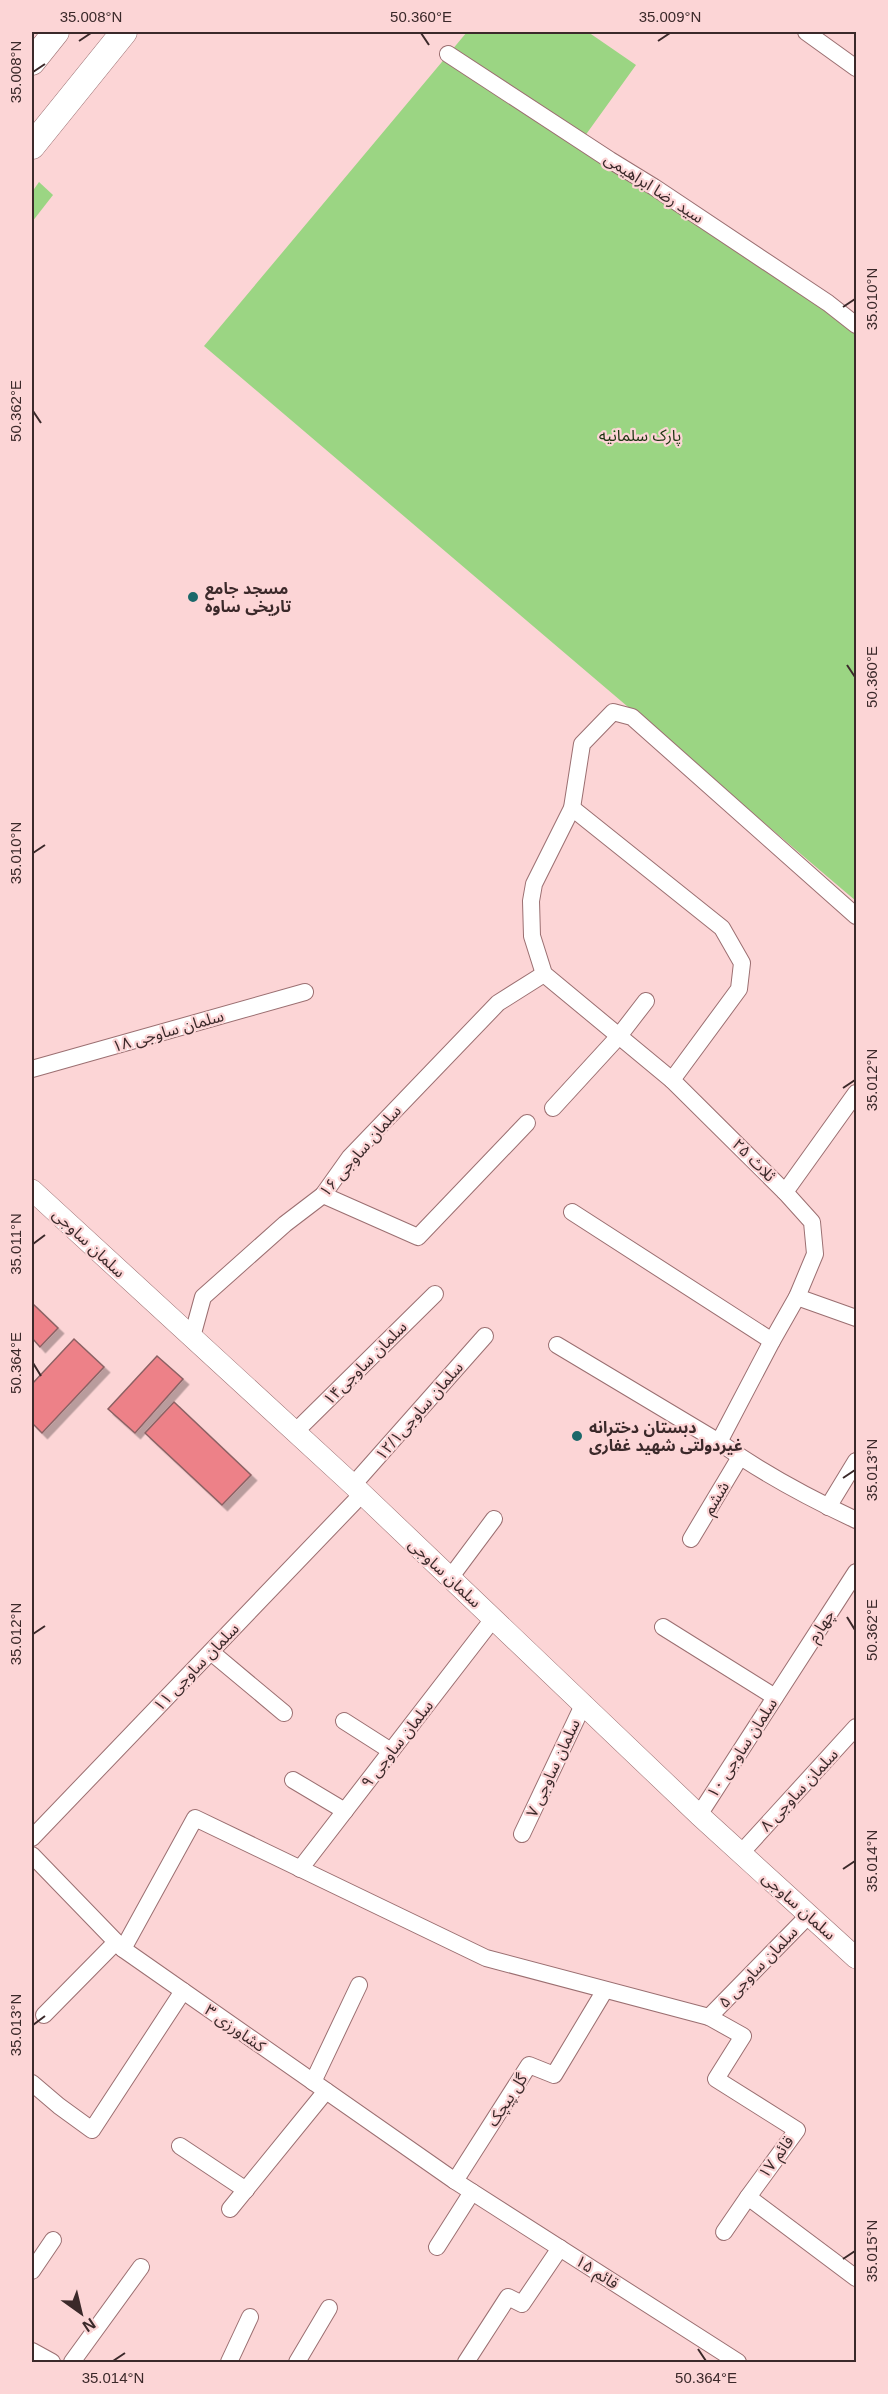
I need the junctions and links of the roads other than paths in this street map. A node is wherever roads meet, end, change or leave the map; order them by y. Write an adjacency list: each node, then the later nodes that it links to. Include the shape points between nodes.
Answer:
1 (56, 32): 5 (main road)
2 (124, 32): 7 (main road)
3 (806, 32): 6 (street)
4 (448, 54): 8 (street, سید رضا ابراهیمی, via 654,187)
5 (32, 62)
6 (856, 68)
7 (32, 146)
8 (856, 325)
9 (572, 808): 10 (street, via 582,744 613,712 632,717); 11 (street, via 534,884 531,901 532,936); 16 (street, via 722,928 742,963 739,989)
10 (856, 916)
11 (544, 974): 14 (street, ثلاث ۲۵); 22 (street, سلمان ساوجی ۱۶, via 498,1003 350,1157)
12 (305, 992): 15 (street, سلمان ساوجی ۱۸)
13 (646, 1001): 14 (street)
14 (619, 1036): 16 (street, ثلاث ۲۵); 18 (street)
15 (32, 1069)
16 (672, 1080): 21 (street, ثلاث ۲۵)
17 (856, 1094): 21 (street)
18 (554, 1108)
19 (527, 1123): 22 (street, via 418,1237)
20 (32, 1190): 28 (street, سلمان ساوجی)
21 (785, 1192): 25 (street, ثلاث ۲۵, via 812,1222 815,1254)
22 (324, 1195): 28 (street, سلمان ساوجی ۱۶, via 203,1297)
23 (572, 1212): 29 (street)
24 (435, 1294): 31 (street, سلمان ساوجی۱۴)
25 (797, 1297): 26 (street); 29 (street, ثلاث ۲۵)
26 (856, 1318)
27 (485, 1336): 35 (street, سلمان ساوجی۱۲/۱)
28 (192, 1337): 31 (street, سلمان ساوجی)
29 (771, 1341): 32 (street, ثلاث ۲۵)
30 (557, 1345): 32 (street)
31 (294, 1433): 35 (street, سلمان ساوجی)
32 (719, 1442): 33 (street)
33 (740, 1457): 36 (street); 39 (street, ششم)
34 (856, 1461): 36 (street)
35 (357, 1490): 41 (street, سلمان ساوجی); 44 (street, سلمان ساوجی ۱۱)
36 (828, 1507): 38 (street)
37 (494, 1519): 41 (street)
38 (856, 1520)
39 (692, 1539)
40 (856, 1572): 45 (street, چهارم)
41 (450, 1578): 42 (street, سلمان ساوجی)
42 (493, 1619): 47 (street, سلمان ساوجی); 51 (street, سلمان ساوجی ۹)
43 (663, 1627): 46 (street)
44 (211, 1652): 48 (street); 56 (street, سلمان ساوجی ۱۱)
45 (785, 1680): 46 (street, سلمان ساوجی ۱۰)
46 (775, 1697): 54 (street, سلمان ساوجی ۱۰)
47 (584, 1703): 54 (street, سلمان ساوجی); 55 (street, سلمان ساوجی ۷)
48 (284, 1713)
49 (344, 1721): 51 (street)
50 (856, 1727): 57 (street, سلمان ساوجی ۸)
51 (391, 1750): 53 (street, سلمان ساوجی ۹)
52 (292, 1780): 53 (street)
53 (345, 1811): 59 (street, سلمان ساوجی ۹)
54 (699, 1815): 57 (street, سلمان ساوجی)
55 (522, 1834)
56 (32, 1838)
57 (741, 1853): 60 (street, سلمان ساوجی)
58 (32, 1855): 61 (street, کشاورزی ۳)
59 (300, 1869): 61 (street, via 195,1818); 64 (street, via 486,1958)
60 (808, 1916): 62 (street, سلمان ساوجی); 67 (street, سلمان ساوجی ۵)
61 (119, 1946): 65 (street, کشاورزی ۳); 66 (street)
62 (856, 1958)
63 (359, 1984): 69 (street)
64 (604, 1990): 67 (street); 71 (street, گل پیچک, via 554,2075 529,2065)
65 (183, 1991): 68 (street, via 92,2130); 69 (street, کشاورزی ۳)
66 (44, 2015)
67 (709, 2017): 74 (street, قائم ۱۷, via 744,2036 716,2079 796,2130)
68 (32, 2083)
69 (320, 2087): 71 (street, کشاورزی ۳); 72 (street)
70 (180, 2146): 72 (street)
71 (455, 2181): 73 (street, قائم ۱۵)
72 (246, 2190): 75 (street)
73 (472, 2192): 78 (street); 79 (street, قائم ۱۵)
74 (748, 2197): 76 (street); 82 (street)
75 (230, 2209)
76 (724, 2232)
77 (53, 2240): 81 (street)
78 (437, 2247)
79 (560, 2248): 86 (street, قائم ۱۵); 91 (street, via 522,2304 508,2297)
80 (141, 2267): 88 (street)
81 (32, 2271)
82 (856, 2277)
83 (329, 2308): 90 (street)
84 (250, 2317): 89 (street)
85 (32, 2351): 87 (street)
86 (734, 2361)
87 (52, 2362)
88 (72, 2362)
89 (229, 2362)
90 (297, 2362)
91 (466, 2362)

